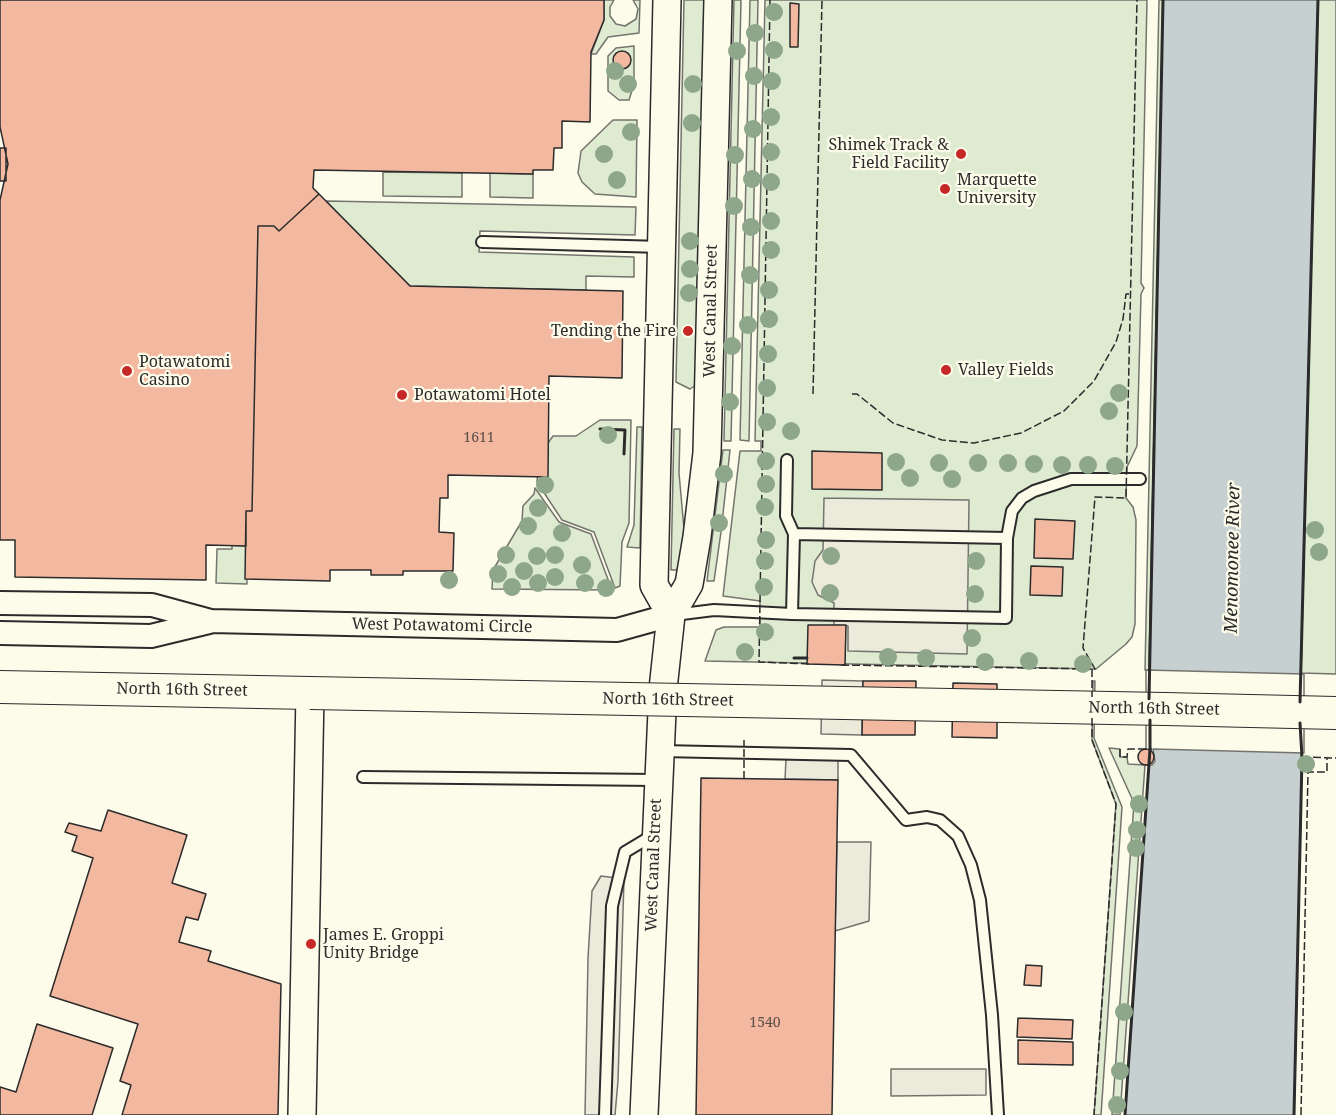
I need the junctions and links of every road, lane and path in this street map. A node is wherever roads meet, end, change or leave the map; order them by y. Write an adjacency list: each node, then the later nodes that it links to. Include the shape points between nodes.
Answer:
1 (667, 0): 4 (street)
2 (717, 0): 11 (street, West Canal Street, via 707,453 698,537 688,584)
3 (482, 242): 4 (lane)
4 (662, 247): 11 (street, via 654,585)
5 (787, 460): 7 (lane, via 786,516)
6 (1140, 480): 8 (lane, via 1071,479 1034,491 1012,511)
7 (794, 534): 8 (lane); 10 (lane)
8 (1007, 538): 10 (lane, via 1006,618)
9 (0, 603): 12 (street, West Potawatomi Circle, via 152,605)
10 (792, 614): 11 (lane, via 714,610)
11 (671, 615): 12 (street, West Potawatomi Circle, via 617,630); 17 (street, West Canal Street)
12 (211, 621): 13 (street, West Potawatomi Circle, via 151,636)
13 (0, 633)
14 (0, 687): 15 (main road, North 16th Street)
15 (310, 693): 16 (main road, North 16th Street, bridge); 21 (street)
16 (1336, 712)
17 (658, 751): 19 (street, West Canal Street); 24 (lane, via 851,755 906,820 940,820 958,836 972,864 980,900)
18 (363, 777): 19 (lane)
19 (657, 780): 20 (street, West Canal Street)
20 (655, 834): 22 (lane, via 625,852 612,906); 23 (street, West Canal Street)
21 (302, 1115)
22 (605, 1115)
23 (644, 1115)
24 (998, 1115)

